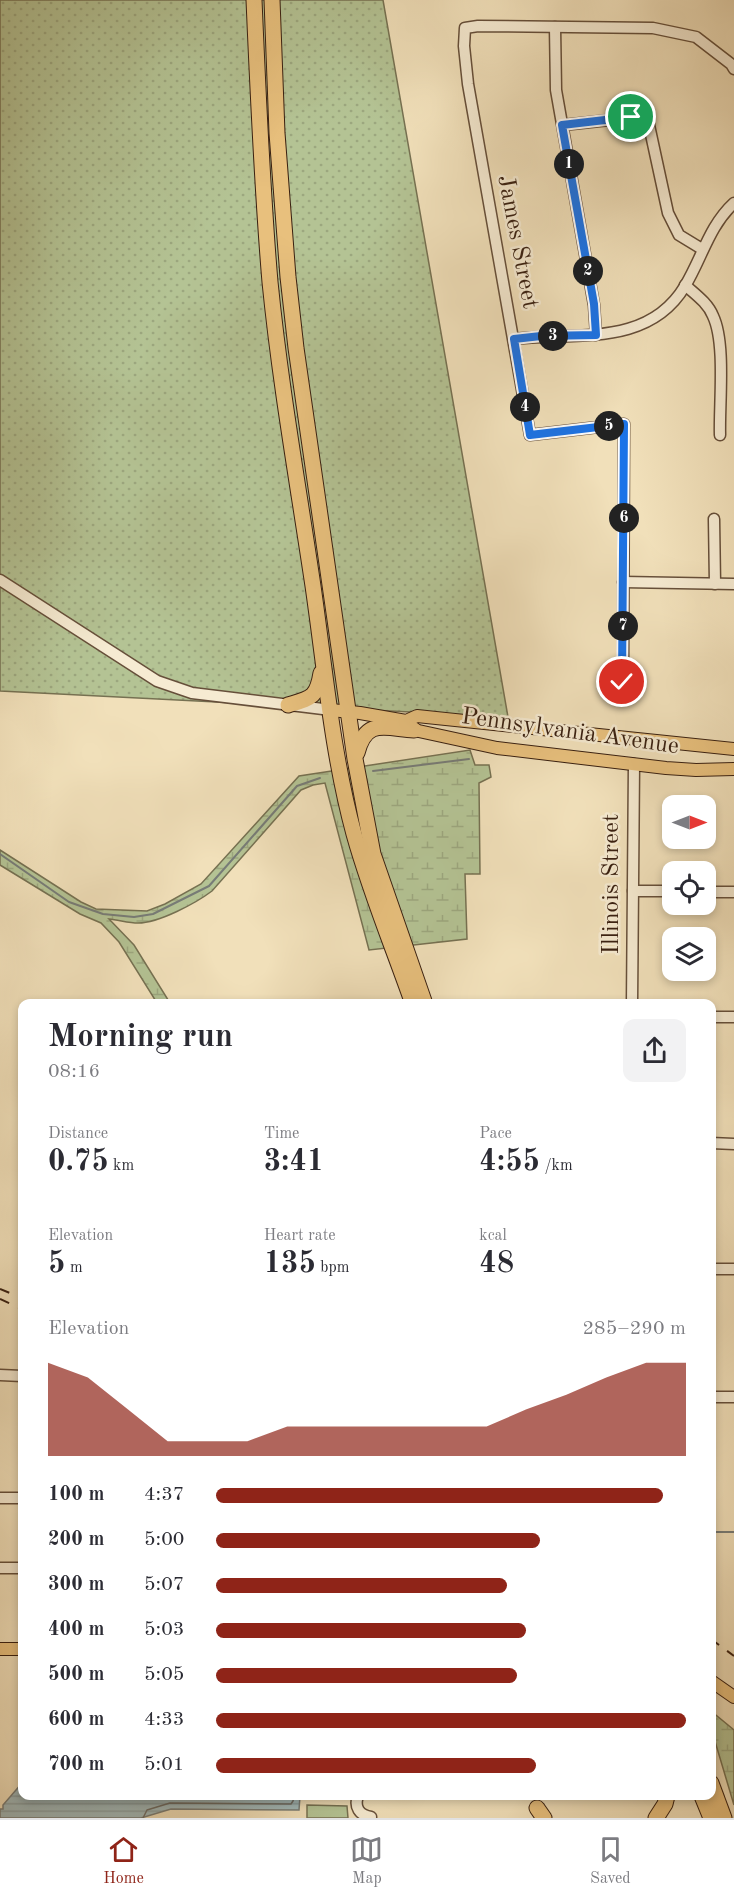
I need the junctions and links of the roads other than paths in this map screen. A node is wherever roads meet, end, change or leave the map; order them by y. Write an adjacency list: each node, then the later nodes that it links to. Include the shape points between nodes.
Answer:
1 (254, 0): 17 (highway, via 260,135 278,350)
2 (272, 0): 21 (highway, via 288,277)
3 (555, 27): 4 (street, via 676,31 696,37); 5 (street, via 556,90); 10 (street, James Street, via 465,28 468,84)
4 (733, 65)
5 (562, 125): 7 (street, via 647,116 668,213 680,235); 9 (street)
6 (734, 203): 7 (street)
7 (702, 249): 8 (street)
8 (685, 285): 9 (street, via 675,300 652,319 632,329); 11 (street, via 713,315 718,333)
9 (596, 335): 10 (street)
10 (514, 339): 14 (street, James Street, via 530,435 624,424)
11 (720, 435)
12 (714, 519): 15 (street)
13 (0, 580): 19 (street, Pennsylvania Avenue, via 166,685 192,693)
14 (623, 582): 15 (street); 18 (street, James Street)
15 (715, 584): 16 (street)
16 (734, 584)
17 (324, 661): 19 (highway, via 318,690 308,699); 20 (highway)
18 (622, 682)
19 (288, 705): 20 (street, Pennsylvania Avenue)
20 (331, 710): 21 (main road, Pennsylvania Avenue); 31 (highway, via 353,831)
21 (348, 712): 22 (main road, Pennsylvania Avenue); 24 (highway)
22 (410, 725): 23 (main road, Pennsylvania Avenue, via 417,716); 24 (highway, via 368,730 362,736); 25 (main road, Pennsylvania Avenue, via 497,748)
23 (734, 750)
24 (355, 759): 34 (highway, via 373,854)
25 (634, 764): 26 (main road, Pennsylvania Avenue); 27 (street, Illinois Street)
26 (734, 769)
27 (633, 891): 28 (street); 35 (street, Illinois Street)
28 (662, 891)
29 (716, 892): 30 (street)
30 (734, 892)
31 (392, 947): 32 (highway); 33 (highway)
32 (403, 999)
33 (411, 999)
34 (423, 999)
35 (633, 999)
36 (716, 1017): 37 (street)
37 (734, 1017)
38 (716, 1143): 39 (street)
39 (734, 1144)
40 (716, 1269): 41 (street)
41 (734, 1269)
42 (0, 1375): 43 (street)
43 (18, 1376)
44 (716, 1397): 45 (street)
45 (734, 1397)
46 (0, 1498): 47 (street)
47 (18, 1498)
48 (0, 1568): 49 (street)
49 (18, 1568)
50 (0, 1649): 51 (main road)
51 (18, 1649)
52 (716, 1684): 53 (main road)
53 (734, 1697)
54 (716, 1796): 61 (highway)
55 (357, 1800): 58 (street, via 361,1814)
56 (666, 1800): 59 (highway)
57 (704, 1800): 60 (highway)
58 (371, 1817)
59 (656, 1818)
60 (711, 1818)
61 (724, 1818)

